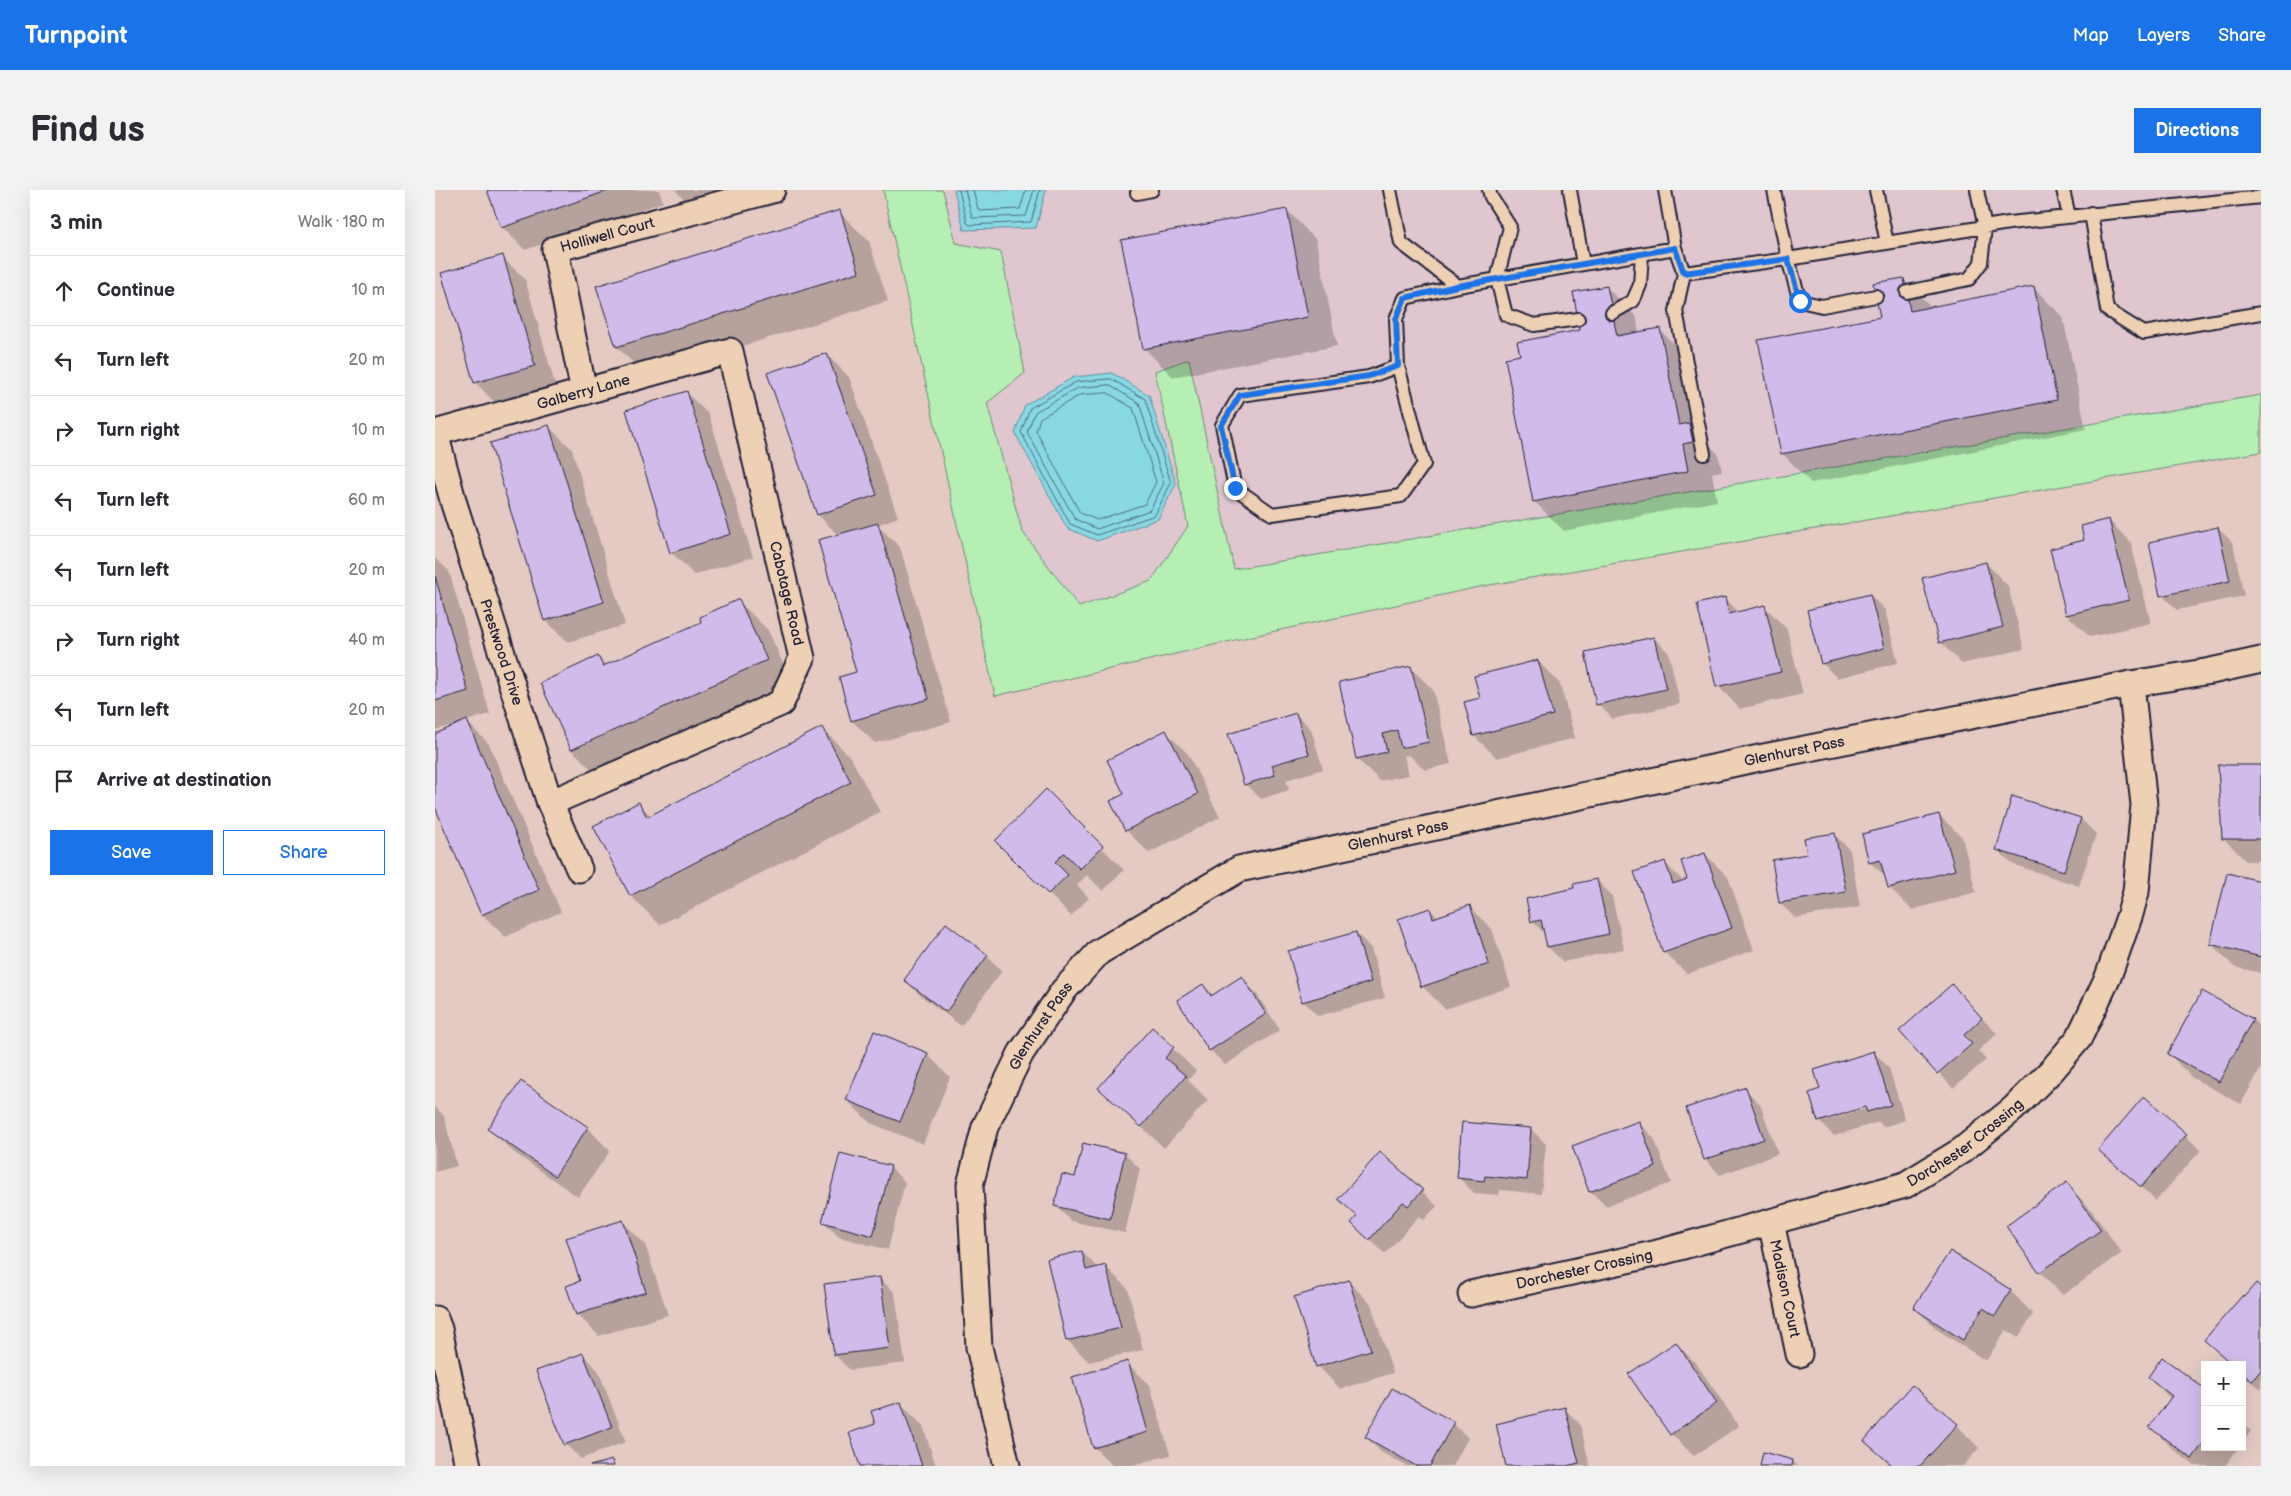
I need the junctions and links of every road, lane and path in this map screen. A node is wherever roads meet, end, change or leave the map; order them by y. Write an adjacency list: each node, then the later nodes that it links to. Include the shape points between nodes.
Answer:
1 (772, 190): 31 (street, Holliwell Court, via 555,249)
2 (1152, 190): 11 (lane)
3 (1390, 190): 23 (lane, via 1401,243)
4 (1489, 190): 22 (lane, via 1510,227)
5 (1570, 190): 20 (lane)
6 (1665, 190): 17 (lane)
7 (1774, 190): 19 (lane)
8 (1876, 190): 16 (lane)
9 (1977, 190): 15 (lane)
10 (2063, 190): 14 (lane)
11 (1137, 193)
12 (2261, 197): 13 (lane)
13 (2091, 214): 14 (lane); 26 (lane, via 2107,310 2145,333)
14 (2069, 216): 15 (lane)
15 (1985, 228): 16 (lane); 24 (lane, via 1981,262 1969,279)
16 (1887, 243): 19 (lane)
17 (1675, 248): 18 (lane); 21 (lane)
18 (1642, 254): 20 (lane); 27 (lane, via 1639,285 1633,301)
19 (1788, 259): 21 (lane); 25 (lane, via 1800,301 1822,306)
20 (1583, 264): 22 (lane)
21 (1684, 273): 33 (lane, via 1677,311)
22 (1497, 279): 23 (lane); 28 (lane, via 1506,315 1533,325)
23 (1457, 286): 30 (lane, via 1405,298 1396,319)
24 (1907, 292)
25 (1876, 296)
26 (2261, 313)
27 (1612, 314)
28 (1578, 320)
29 (730, 352): 31 (street, Galberry Lane); 37 (street, Cabotage Road, via 802,658 781,703)
30 (1398, 366): 30 (lane, via 1424,464 1401,496 1272,514 1235,488 1221,426 1240,395 1369,376)
31 (584, 392): 32 (street, Galberry Lane)
32 (435, 433): 34 (street, Prestwood Drive)
33 (1704, 454)
34 (445, 507): 37 (street, Prestwood Drive)
35 (2261, 660): 36 (street, Glenhurst Pass, via 2211,672)
36 (2131, 684): 39 (street, Dorchester Crossing, via 2144,805 2136,892 2109,977 2079,1038 2013,1109 1961,1150 1905,1185); 44 (street, Glenhurst Pass, via 1764,757 1239,869 1099,952 1064,990 1021,1053 985,1127 970,1185 979,1347)
37 (550, 803): 38 (street, Prestwood Drive)
38 (579, 869)
39 (1771, 1222): 40 (street, Dorchester Crossing, via 1654,1254); 42 (street, Madison Court)
40 (1471, 1294)
41 (435, 1319): 43 (street)
42 (1799, 1354)
43 (467, 1466)
44 (1007, 1466)

